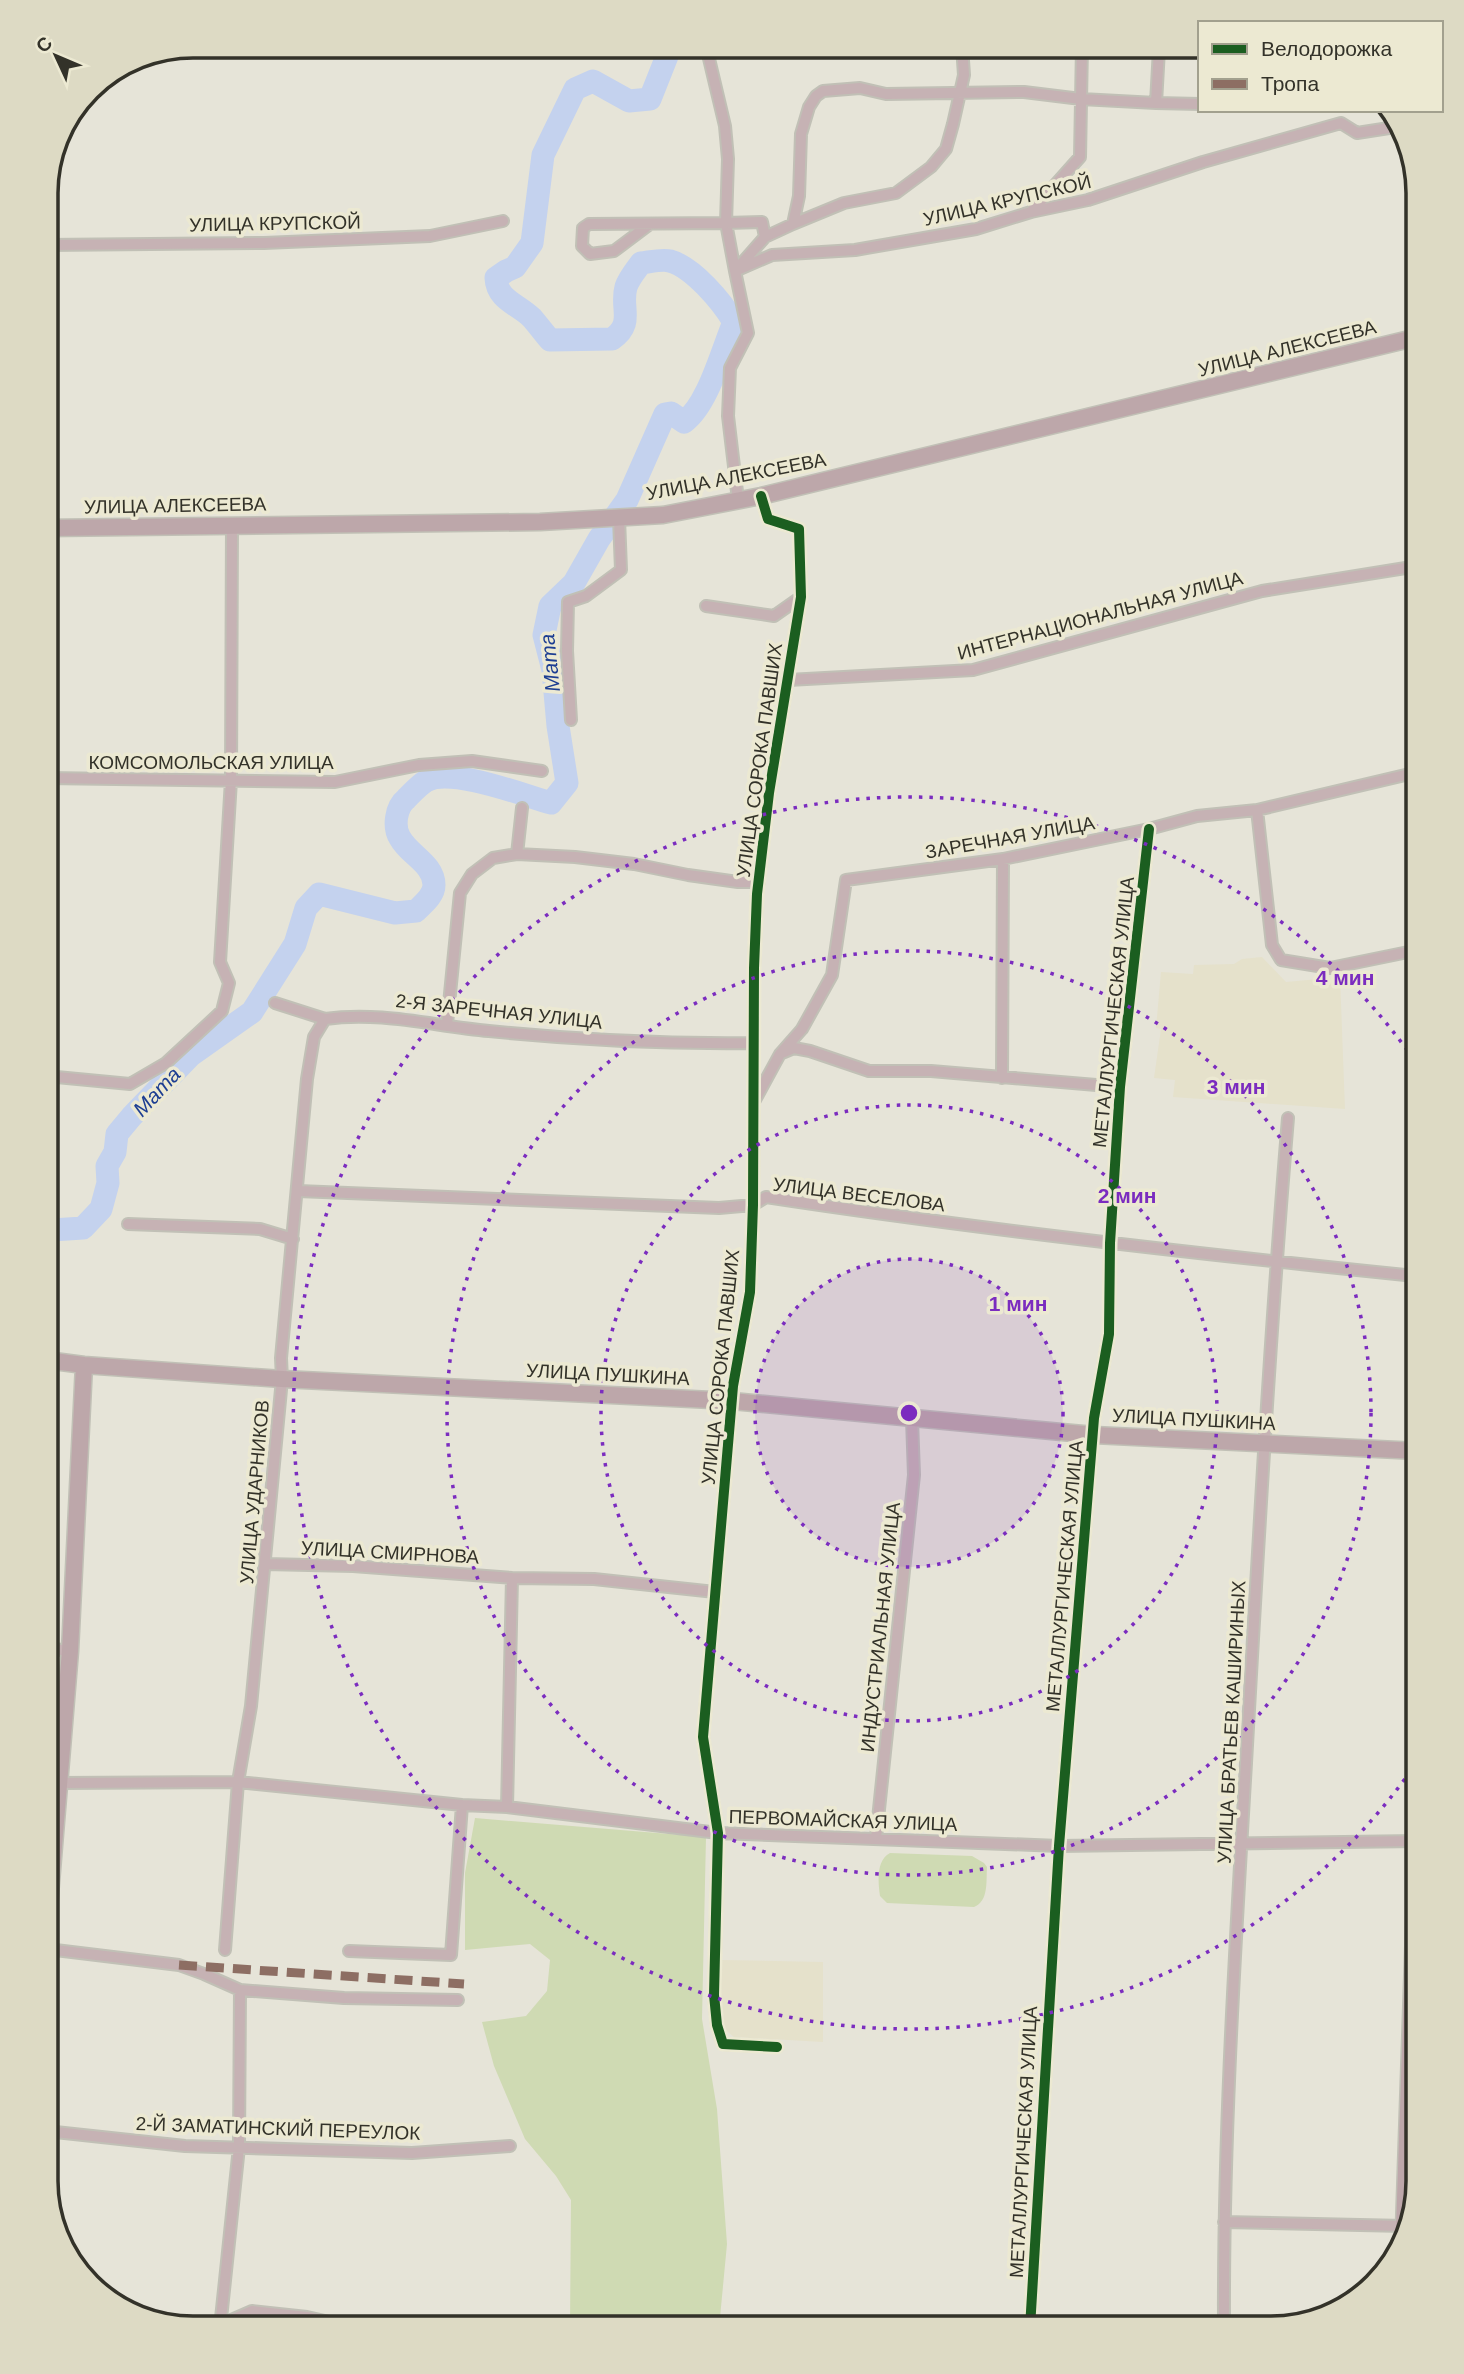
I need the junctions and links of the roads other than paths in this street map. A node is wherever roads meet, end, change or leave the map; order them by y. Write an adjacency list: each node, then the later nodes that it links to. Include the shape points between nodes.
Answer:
1 (709, 58): 14 (street, via 725,126)
2 (963, 58): 5 (street)
3 (1082, 58): 6 (street)
4 (1158, 58): 7 (street)
5 (960, 93): 6 (street, via 1024,92); 16 (street, via 946,149 931,167 896,193 844,203); 16 (street, via 886,94 860,88 823,91 816,96 801,134)
6 (1081, 99): 7 (street); 12 (street, via 1080,157)
7 (1156, 103): 8 (street)
8 (1198, 104)
9 (1339, 112): 10 (street)
10 (1341, 123): 11 (street, УЛИЦА КРУПСКОЙ, via 1357,133); 12 (street, УЛИЦА КРУПСКОЙ, via 1088,200)
11 (1389, 128)
12 (1031, 212): 19 (street, УЛИЦА КРУПСКОЙ, via 976,229 855,250 772,256)
13 (503, 221): 18 (street, УЛИЦА КРУПСКОЙ, via 430,236)
14 (726, 223): 15 (street); 17 (street, via 762,222); 19 (street)
15 (650, 224): 15 (street, via 614,251 590,254 582,246 583,229 589,224)
16 (793, 224): 17 (street)
17 (765, 237): 19 (street)
18 (58, 245)
19 (735, 271): 22 (street, via 748,333 730,368 728,416)
20 (1406, 340): 21 (street, УЛИЦА АЛЕКСЕЕВА)
21 (761, 496): 22 (street, УЛИЦА АЛЕКСЕЕВА); 27 (street, УЛИЦА СОРОКА ПАВШИХ, via 768,519 799,529)
22 (738, 500): 23 (street, УЛИЦА АЛЕКСЕЕВА)
23 (624, 518): 24 (street, УЛИЦА АЛЕКСЕЕВА); 30 (street, via 621,570 586,596 568,602)
24 (232, 525): 25 (street, УЛИЦА АЛЕКСЕЕВА); 34 (street)
25 (58, 528)
26 (1406, 568): 29 (street, ИНТЕРНАЦИОНАЛЬНАЯ УЛИЦА, via 1262,591 973,670)
27 (800, 597): 28 (street, via 774,616); 29 (street, УЛИЦА СОРОКА ПАВШИХ)
28 (706, 606)
29 (788, 680): 40 (street, УЛИЦА СОРОКА ПАВШИХ, via 768,793)
30 (571, 720)
31 (542, 771): 34 (street, КОМСОМОЛЬСКАЯ УЛИЦА, via 472,761 419,765 335,782)
32 (1406, 775): 36 (street, ЗАРЕЧНАЯ УЛИЦА)
33 (58, 778): 34 (street, КОМСОМОЛЬСКАЯ УЛИЦА)
34 (231, 780): 47 (street, via 220,961 229,983 222,1011 166,1063 130,1084)
35 (522, 808): 38 (street)
36 (1258, 810): 37 (street, ЗАРЕЧНАЯ УЛИЦА, via 1197,816); 41 (street, via 1272,945 1281,960 1330,968)
37 (1149, 829): 39 (street, ЗАРЕЧНАЯ УЛИЦА); 49 (street, МЕТАЛЛУРГИЧЕСКАЯ УЛИЦА)
38 (517, 854): 40 (street, via 634,863 688,875); 44 (street, via 493,858 472,874 460,893)
39 (1003, 859): 46 (street, ЗАРЕЧНАЯ УЛИЦА, via 846,880 832,975 802,1030); 48 (street)
40 (759, 882): 45 (street, УЛИЦА СОРОКА ПАВШИХ)
41 (1406, 953)
42 (275, 1003): 43 (street, 2-Я ЗАРЕЧНАЯ УЛИЦА)
43 (325, 1019): 44 (street, 2-Я ЗАРЕЧНАЯ УЛИЦА, via 398,1017); 52 (street, УЛИЦА УДАРНИКОВ, via 314,1037 307,1079)
44 (447, 1024): 45 (street, 2-Я ЗАРЕЧНАЯ УЛИЦА, via 556,1038)
45 (754, 1043): 50 (street, УЛИЦА СОРОКА ПАВШИХ)
46 (780, 1054): 48 (street, via 794,1048 869,1071); 50 (street, ЗАРЕЧНАЯ УЛИЦА)
47 (58, 1077)
48 (1002, 1078): 49 (street)
49 (1120, 1087): 56 (street, МЕТАЛЛУРГИЧЕСКАЯ УЛИЦА)
50 (754, 1102): 53 (street, УЛИЦА СОРОКА ПАВШИХ)
51 (1288, 1118): 57 (street, УЛИЦА БРАТЬЕВ КАШИРИНЫХ)
52 (298, 1191): 53 (street, УЛИЦА ВЕСЕЛОВА, via 719,1208); 55 (street, УЛИЦА УДАРНИКОВ)
53 (753, 1205): 56 (street, УЛИЦА ВЕСЕЛОВА, via 766,1197); 62 (street, УЛИЦА СОРОКА ПАВШИХ, via 750,1292)
54 (128, 1224): 55 (street, via 260,1230)
55 (293, 1239): 61 (street, УЛИЦА УДАРНИКОВ)
56 (1110, 1243): 57 (street, УЛИЦА ВЕСЕЛОВА); 64 (street, МЕТАЛЛУРГИЧЕСКАЯ УЛИЦА, via 1109,1334)
57 (1276, 1262): 58 (street, УЛИЦА ВЕСЕЛОВА); 65 (street, УЛИЦА БРАТЬЕВ КАШИРИНЫХ)
58 (1406, 1275)
59 (58, 1362): 60 (street, УЛИЦА ПУШКИНА)
60 (84, 1365): 61 (street, УЛИЦА ПУШКИНА); 71 (street)
61 (282, 1379): 62 (street, УЛИЦА ПУШКИНА); 67 (street, УЛИЦА УДАРНИКОВ)
62 (732, 1401): 63 (street, УЛИЦА ПУШКИНА); 69 (street, УЛИЦА СОРОКА ПАВШИХ)
63 (912, 1419): 64 (street, УЛИЦА ПУШКИНА); 78 (street, ИНДУСТРИАЛЬНАЯ УЛИЦА, via 914,1475)
64 (1094, 1435): 65 (street, УЛИЦА ПУШКИНА); 81 (street, МЕТАЛЛУРГИЧЕСКАЯ УЛИЦА)
65 (1264, 1444): 66 (street, УЛИЦА ПУШКИНА); 80 (street, УЛИЦА БРАТЬЕВ КАШИРИНЫХ)
66 (1406, 1450)
67 (265, 1564): 68 (street, УЛИЦА СМИРНОВА); 72 (street, УЛИЦА УДАРНИКОВ, via 251,1706)
68 (512, 1578): 69 (street, УЛИЦА СМИРНОВА, via 594,1579); 76 (street)
69 (715, 1592): 77 (street, УЛИЦА СОРОКА ПАВШИХ, via 703,1737)
70 (58, 1650): 71 (street)
71 (70, 1651): 73 (street)
72 (238, 1782): 73 (street, ПЕРВОМАЙСКАЯ УЛИЦА); 75 (street, ПЕРВОМАЙСКАЯ УЛИЦА); 83 (street, УЛИЦА УДАРНИКОВ)
73 (60, 1783): 74 (street)
74 (58, 1804)
75 (463, 1805): 76 (street, ПЕРВОМАЙСКАЯ УЛИЦА); 84 (street, via 451,1955)
76 (507, 1807): 77 (street, ПЕРВОМАЙСКАЯ УЛИЦА)
77 (718, 1833): 78 (street, ПЕРВОМАЙСКАЯ УЛИЦА); 87 (street, УЛИЦА СОРОКА ПАВШИХ, via 715,1995 723,2044)
78 (876, 1838): 81 (street, ПЕРВОМАЙСКАЯ УЛИЦА)
79 (1406, 1841): 80 (street, ПЕРВОМАЙСКАЯ УЛИЦА)
80 (1241, 1843): 81 (street, ПЕРВОМАЙСКАЯ УЛИЦА); 93 (street, УЛИЦА БРАТЬЕВ КАШИРИНЫХ)
81 (1059, 1846): 98 (street, МЕТАЛЛУРГИЧЕСКАЯ УЛИЦА)
82 (58, 1950): 85 (street, via 179,1965)
83 (225, 1950)
84 (349, 1951)
85 (240, 1990): 86 (street); 90 (street)
86 (458, 2000)
87 (776, 2047)
88 (58, 2132): 90 (street, 2-Й ЗАМАТИНСКИЙ ПЕРЕУЛОК)
89 (510, 2146): 90 (street, 2-Й ЗАМАТИНСКИЙ ПЕРЕУЛОК, via 412,2153)
90 (239, 2147): 95 (street)
91 (1406, 2172): 92 (street)
92 (1405, 2198)
93 (1223, 2222): 94 (street); 99 (street, УЛИЦА БРАТЬЕВ КАШИРИНЫХ)
94 (1398, 2227)
95 (221, 2316)
96 (241, 2316): 97 (street, via 252,2311)
97 (298, 2316)
98 (1031, 2316)
99 (1224, 2316)

